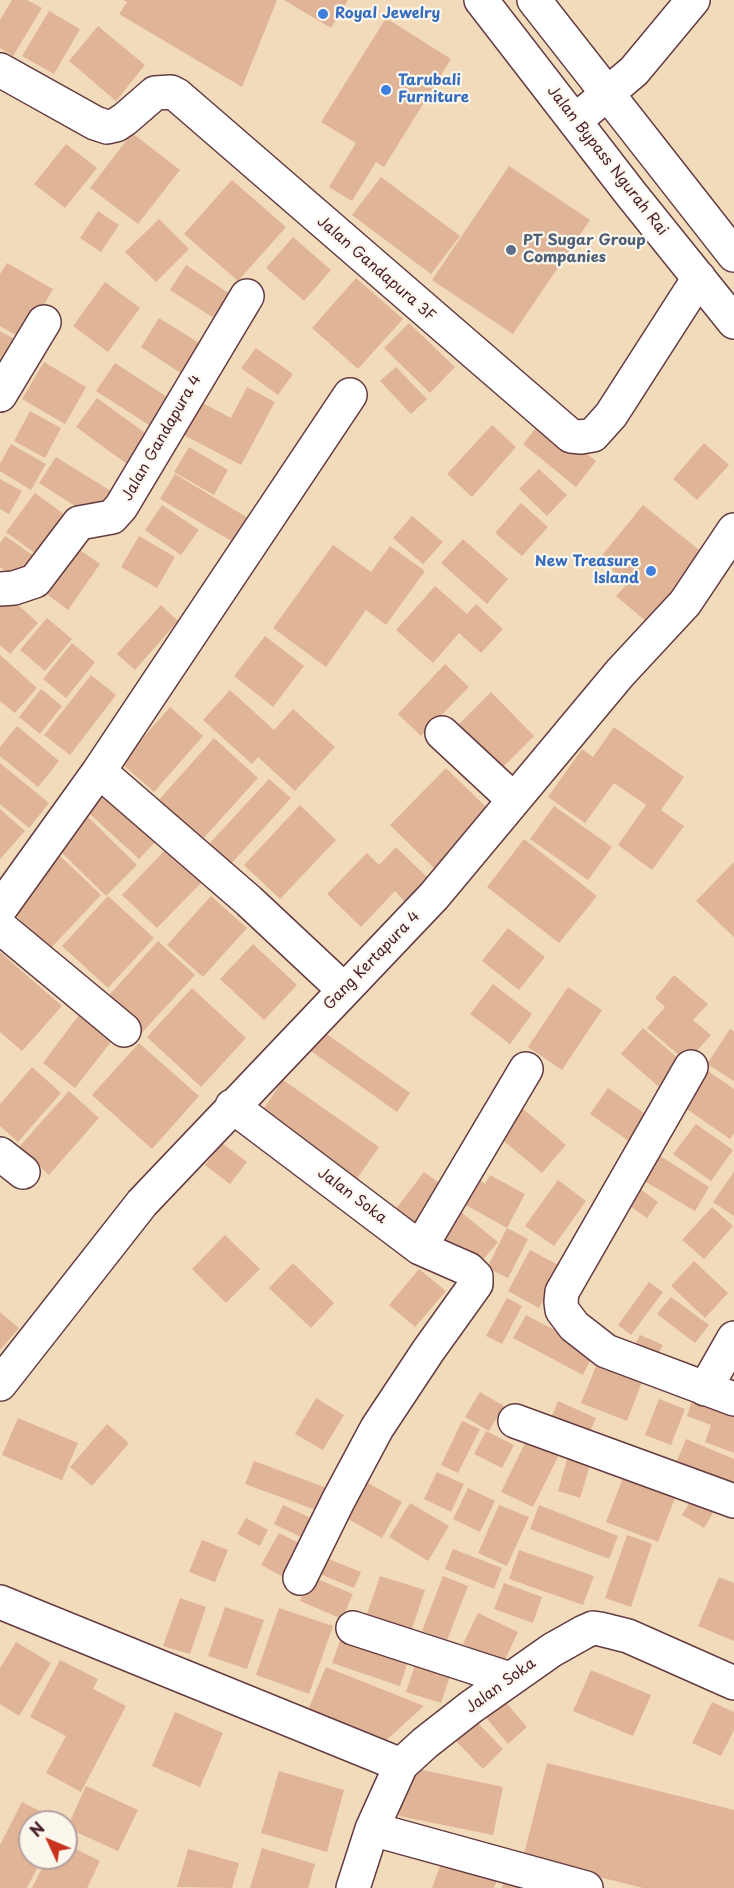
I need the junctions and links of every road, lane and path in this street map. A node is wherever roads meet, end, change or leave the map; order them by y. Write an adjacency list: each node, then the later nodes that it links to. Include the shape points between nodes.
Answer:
1 (481, 0): 6 (main road, Jalan Bypass Ngurah Rai)
2 (534, 0): 5 (main road)
3 (693, 0): 5 (main road, via 634,71)
4 (0, 70): 8 (main road, Jalan Gandapura 3F, via 107,127 125,119 155,93 177,95 571,436 593,435 600,429)
5 (607, 95): 6 (main road); 7 (main road)
6 (575, 121): 8 (main road, Jalan Bypass Ngurah Rai)
7 (734, 255)
8 (699, 278): 11 (main road, Jalan Bypass Ngurah Rai)
9 (247, 296): 15 (main road, Jalan Gandapura 4, via 121,507 112,517 79,523 35,581)
10 (44, 322): 12 (main road)
11 (734, 322)
12 (0, 395)
13 (350, 395): 17 (main road)
14 (734, 530): 18 (main road, Gang Kertapura 4, via 685,603 620,673)
15 (0, 589)
16 (442, 734): 18 (main road)
17 (99, 771): 19 (main road); 21 (main road, via 249,901)
18 (514, 800): 21 (main road, Gang Kertapura 4, via 434,896)
19 (0, 909)
20 (0, 927): 22 (main road)
21 (344, 990): 25 (main road, Gang Kertapura 4)
22 (124, 1030)
23 (691, 1067): 29 (main road, via 562,1292 561,1302 574,1326 606,1351)
24 (526, 1069): 26 (main road)
25 (232, 1106): 26 (main road, Jalan Soka); 28 (main road, Gang Kertapura 4, via 142,1203)
26 (420, 1248): 32 (main road, Jalan Soka, via 468,1269 476,1277 476,1284 377,1428)
27 (734, 1338): 29 (main road)
28 (0, 1384)
29 (720, 1394)
30 (515, 1420): 31 (main road)
31 (734, 1501)
32 (300, 1578)
33 (0, 1602): 37 (main road)
34 (353, 1628): 35 (main road)
35 (510, 1679): 36 (main road, Jalan Soka, via 593,1628 628,1636); 37 (main road, Jalan Soka)
36 (734, 1683)
37 (401, 1765): 38 (main road, Jalan Soka)
38 (372, 1829): 39 (main road, Jalan Soka); 40 (main road)
39 (353, 1888)
40 (586, 1888)

